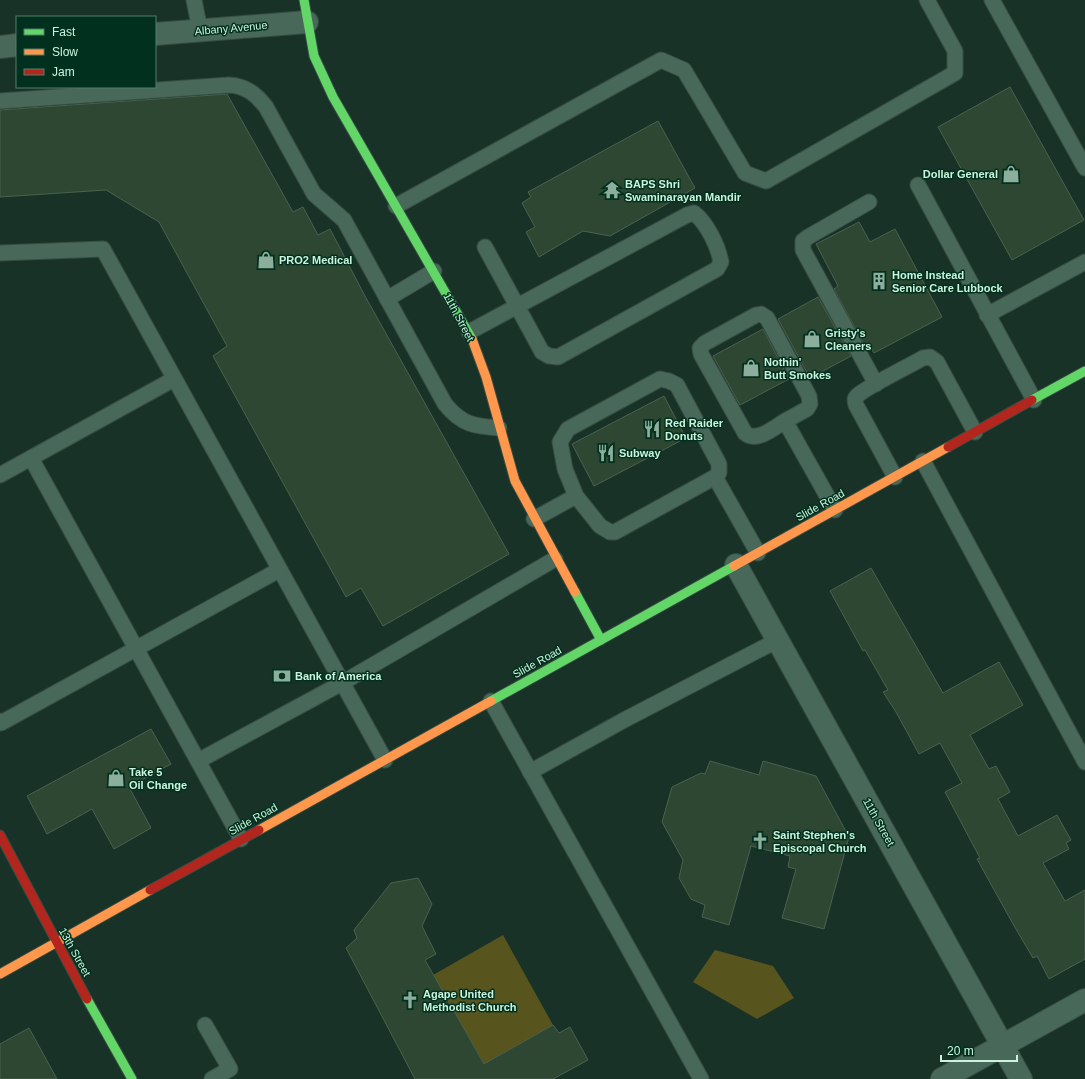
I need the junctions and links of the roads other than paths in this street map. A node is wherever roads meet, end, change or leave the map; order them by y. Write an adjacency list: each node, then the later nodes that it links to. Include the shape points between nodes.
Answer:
1 (194, 0): 6 (lane)
2 (304, 0): 5 (main road, 11th Street)
3 (927, 0): 14 (lane, via 955,51 955,73 766,181 745,173 684,70 661,60)
4 (992, 0): 11 (lane)
5 (307, 22): 6 (street, Albany Avenue); 14 (main road, 11th Street, via 314,56 333,97)
6 (200, 30): 7 (street, Albany Avenue)
7 (156, 34)
8 (16, 45): 9 (street)
9 (0, 47)
10 (0, 101): 19 (lane, via 229,85 238,85 249,90 266,107 314,194 344,220)
11 (1085, 168)
12 (918, 185): 21 (lane)
13 (869, 202): 25 (lane, via 808,237 803,241 803,250)
14 (396, 206): 18 (main road, 11th Street)
15 (485, 246): 20 (lane)
16 (0, 253): 24 (lane, via 103,249)
17 (1085, 262): 21 (lane)
18 (434, 271): 19 (lane); 22 (main road, 11th Street)
19 (387, 299): 28 (lane, via 445,404 454,415 474,426)
20 (518, 306): 20 (lane, via 542,352 558,357 716,269 722,262 719,251 700,218 694,213); 22 (lane)
21 (988, 315): 26 (lane)
22 (469, 332): 28 (main road, 11th Street, via 486,377)
23 (1085, 371): 26 (main road, Slide Road)
24 (174, 379): 30 (lane); 41 (lane)
25 (876, 384): 29 (lane, via 923,358 930,357 937,362); 34 (lane, via 858,394 855,399 856,405)
26 (1034, 400): 29 (main road, Slide Road)
27 (785, 421): 27 (lane, via 756,437 749,437 744,433 701,354 700,348 705,342 756,315 761,314 767,318 809,396 810,404 806,410); 36 (lane)
28 (499, 428): 37 (main road, 11th Street, via 515,481)
29 (975, 432): 31 (main road, Slide Road)
30 (31, 458): 32 (lane); 44 (lane)
31 (923, 461): 34 (main road, Slide Road); 50 (lane)
32 (0, 475)
33 (715, 477): 35 (lane, via 615,532 600,526); 35 (lane, via 719,472 719,464 676,386 669,380 660,379 568,429 560,442 565,469); 38 (lane)
34 (895, 477): 36 (main road, Slide Road)
35 (576, 496): 37 (lane)
36 (835, 510): 38 (main road, Slide Road)
37 (534, 519): 39 (main road, 11th Street)
38 (758, 553): 40 (main road, Slide Road)
39 (555, 559): 42 (main road, 11th Street); 45 (lane)
40 (736, 565): 42 (main road, Slide Road); 43 (street, 11th Street)
41 (280, 570): 44 (lane); 45 (lane)
42 (601, 640): 46 (main road, Slide Road)
43 (778, 640): 51 (lane); 58 (street, 11th Street)
44 (136, 649): 47 (lane); 49 (lane)
45 (342, 683): 48 (lane); 49 (lane)
46 (491, 701): 48 (main road, Slide Road); 51 (lane)
47 (0, 723)
48 (384, 760): 53 (main road, Slide Road)
49 (198, 761): 53 (lane)
50 (1085, 762)
51 (530, 772): 62 (lane)
52 (0, 835): 54 (main road, 13th Street)
53 (241, 839): 54 (main road, Slide Road)
54 (56, 942): 55 (main road, Slide Road); 60 (main road, 13th Street)
55 (0, 974)
56 (1085, 1000): 58 (street)
57 (205, 1025): 59 (lane)
58 (1003, 1045): 63 (street); 64 (street, 11th Street)
59 (233, 1074): 61 (lane)
60 (132, 1079)
61 (212, 1079)
62 (701, 1079)
63 (942, 1079)
64 (1022, 1079)

